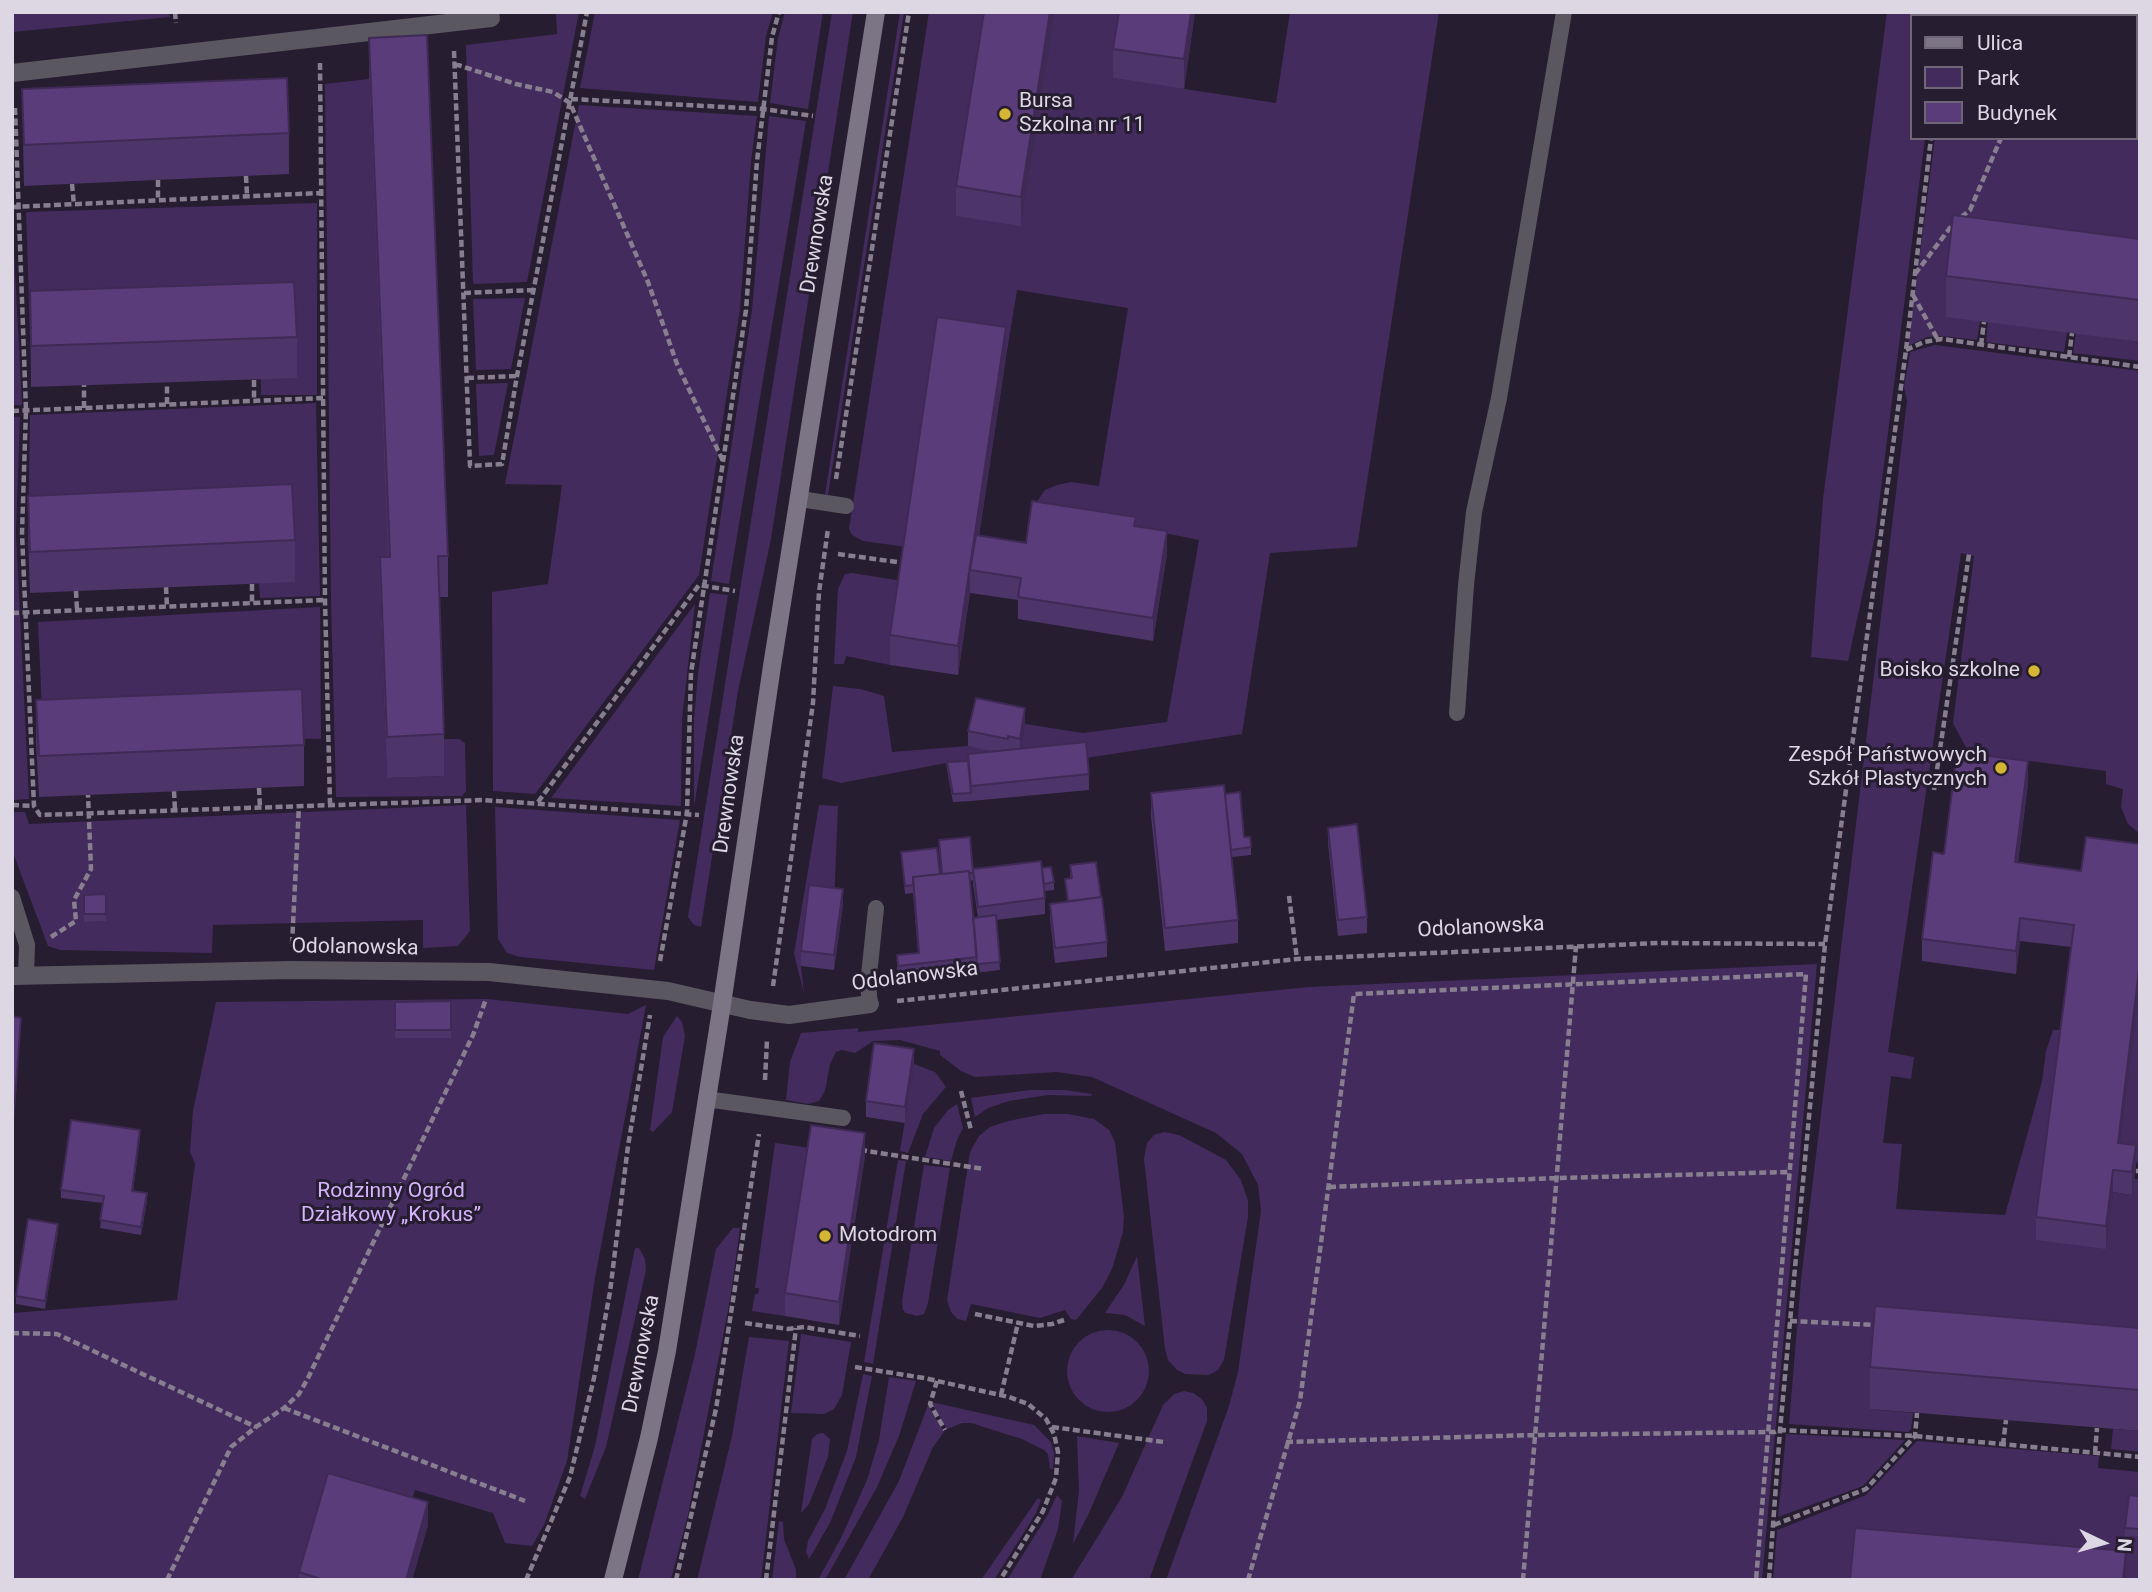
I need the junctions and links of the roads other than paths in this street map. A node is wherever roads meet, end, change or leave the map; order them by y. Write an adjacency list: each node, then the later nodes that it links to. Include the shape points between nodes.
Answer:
1 (876, 12): 5 (main road, Drewnowska)
2 (1563, 12): 7 (lane, via 1499,398 1474,512)
3 (491, 18): 4 (street)
4 (12, 73)
5 (800, 499): 6 (lane); 11 (main road, Drewnowska)
6 (839, 505)
7 (1457, 713)
8 (12, 897): 10 (lane, via 27,945)
9 (876, 908): 12 (lane)
10 (19, 976): 11 (street, Odolanowska, via 291,970 489,972 654,989)
11 (722, 1004): 12 (street, Odolanowska, via 802,1014); 13 (main road, Drewnowska)
12 (870, 1004)
13 (706, 1099): 14 (lane); 15 (main road, Drewnowska, via 667,1351)
14 (843, 1118)
15 (613, 1580)

